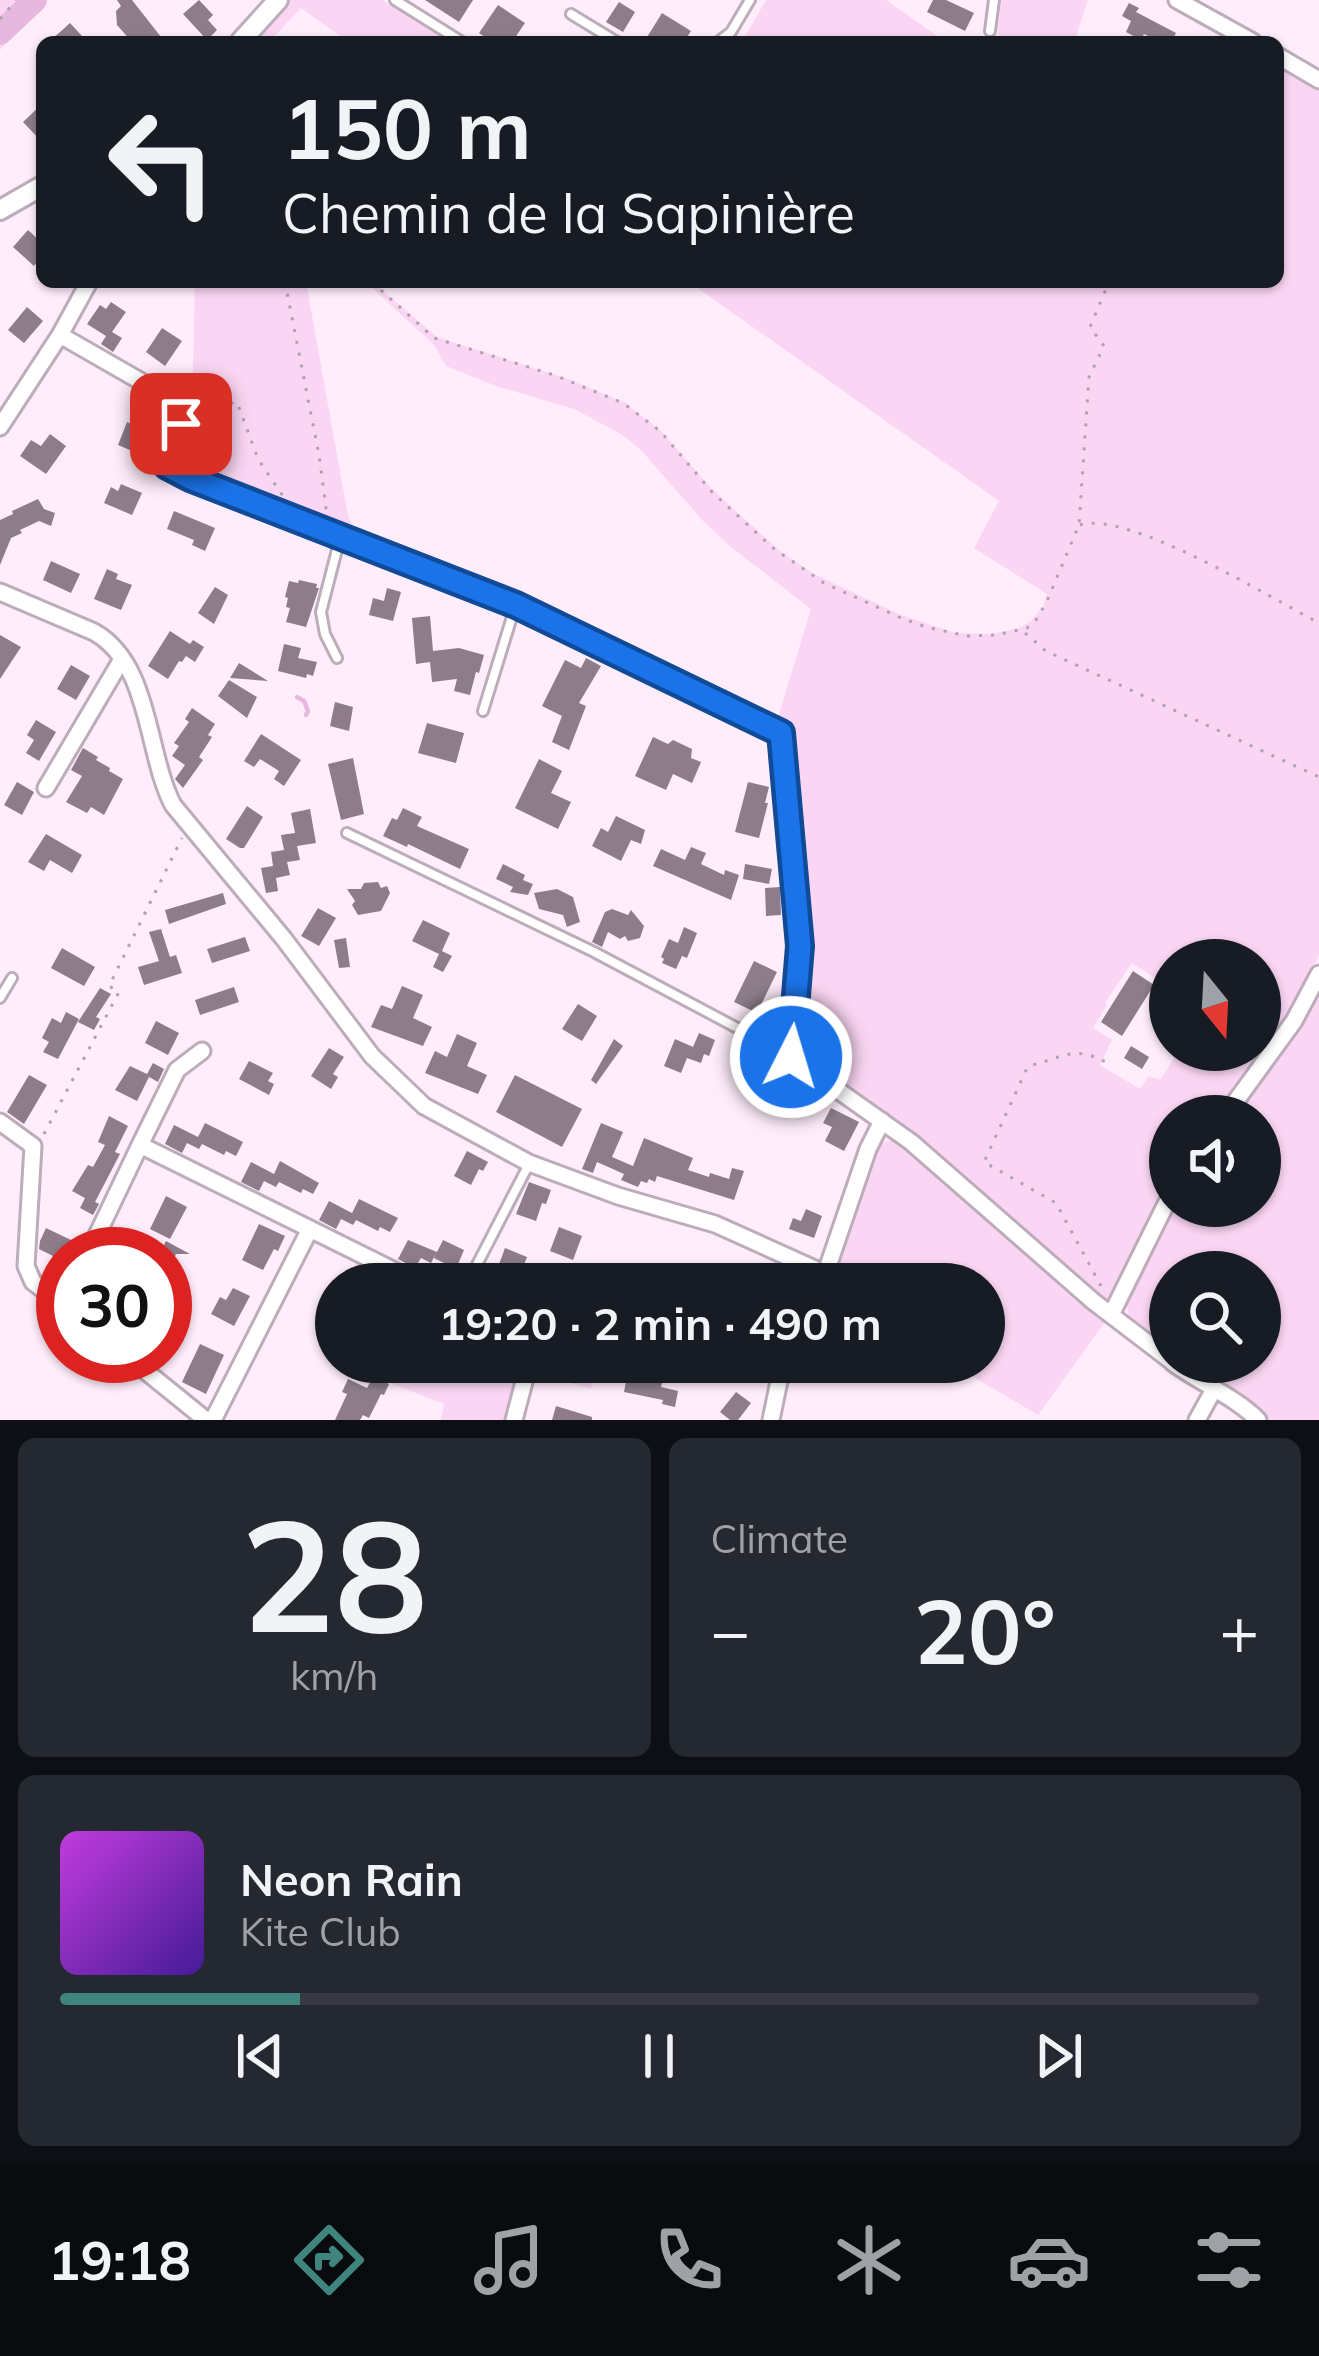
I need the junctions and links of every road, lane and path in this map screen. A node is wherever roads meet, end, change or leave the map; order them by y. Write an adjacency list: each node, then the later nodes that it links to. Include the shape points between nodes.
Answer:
1 (16, 0): 8 (path)
2 (278, 0): 10 (street)
3 (395, 0): 11 (lane)
4 (750, 0): 13 (lane)
5 (994, 0): 9 (lane)
6 (1177, 0): 14 (street)
7 (571, 14): 12 (lane)
8 (0, 19)
9 (990, 31)
10 (245, 36)
11 (452, 36)
12 (607, 36)
13 (726, 36)
14 (1242, 36)
15 (1284, 60): 16 (street)
16 (1319, 80)
17 (36, 189): 18 (street)
18 (0, 210)
19 (86, 288): 23 (street)
20 (286, 288): 27 (path)
21 (379, 288): 33 (path, via 434,338 623,403 661,431 731,511 824,583 954,634)
22 (1106, 288): 28 (path, via 1090,327 1104,346 1089,376)
23 (60, 335): 24 (street); 25 (street)
24 (182, 405): 26 (path, via 237,402 258,459); 29 (street, via 167,466)
25 (0, 427)
26 (290, 506)
27 (327, 518)
28 (1079, 525): 32 (path, via 1109,523 1163,542); 33 (path, via 1047,601)
29 (341, 536): 31 (street); 34 (lane, via 321,612)
30 (0, 592): 35 (street, via 94,632)
31 (516, 605): 36 (lane); 45 (street, via 781,733 800,946)
32 (1319, 623)
33 (1022, 630): 37 (path, via 1046,651)
34 (337, 658)
35 (122, 659): 38 (street); 39 (street, via 164,788)
36 (484, 710)
37 (1319, 777)
38 (46, 788)
39 (188, 826): 50 (path, via 110,986 119,992); 52 (street, via 382,1068 424,1106)
40 (347, 833): 45 (lane)
41 (1319, 974): 47 (street)
42 (12, 978): 43 (lane)
43 (0, 998)
44 (202, 1052): 51 (street, via 177,1070)
45 (791, 1057): 48 (street)
46 (1108, 1063): 61 (path, via 1068,1053 1028,1066 984,1162 1056,1203)
47 (1240, 1095)
48 (882, 1121): 59 (street); 61 (street)
49 (0, 1122): 50 (street)
50 (39, 1140): 60 (street, via 26,1266)
51 (140, 1145): 53 (street); 55 (street)
52 (530, 1162): 57 (lane); 58 (street, via 715,1225)
53 (101, 1227)
54 (1155, 1227): 61 (street)
55 (310, 1228): 56 (street); 68 (street)
56 (380, 1263)
57 (478, 1263)
58 (792, 1263)
59 (829, 1263)
60 (36, 1284)
61 (1113, 1312): 62 (street)
62 (1149, 1342)
63 (162, 1383): 68 (street)
64 (524, 1383): 69 (street)
65 (779, 1383): 70 (street)
66 (1203, 1383): 67 (street)
67 (1213, 1390): 71 (street); 72 (street)
68 (210, 1420)
69 (514, 1420)
70 (771, 1420)
71 (1198, 1420)
72 (1258, 1420)

